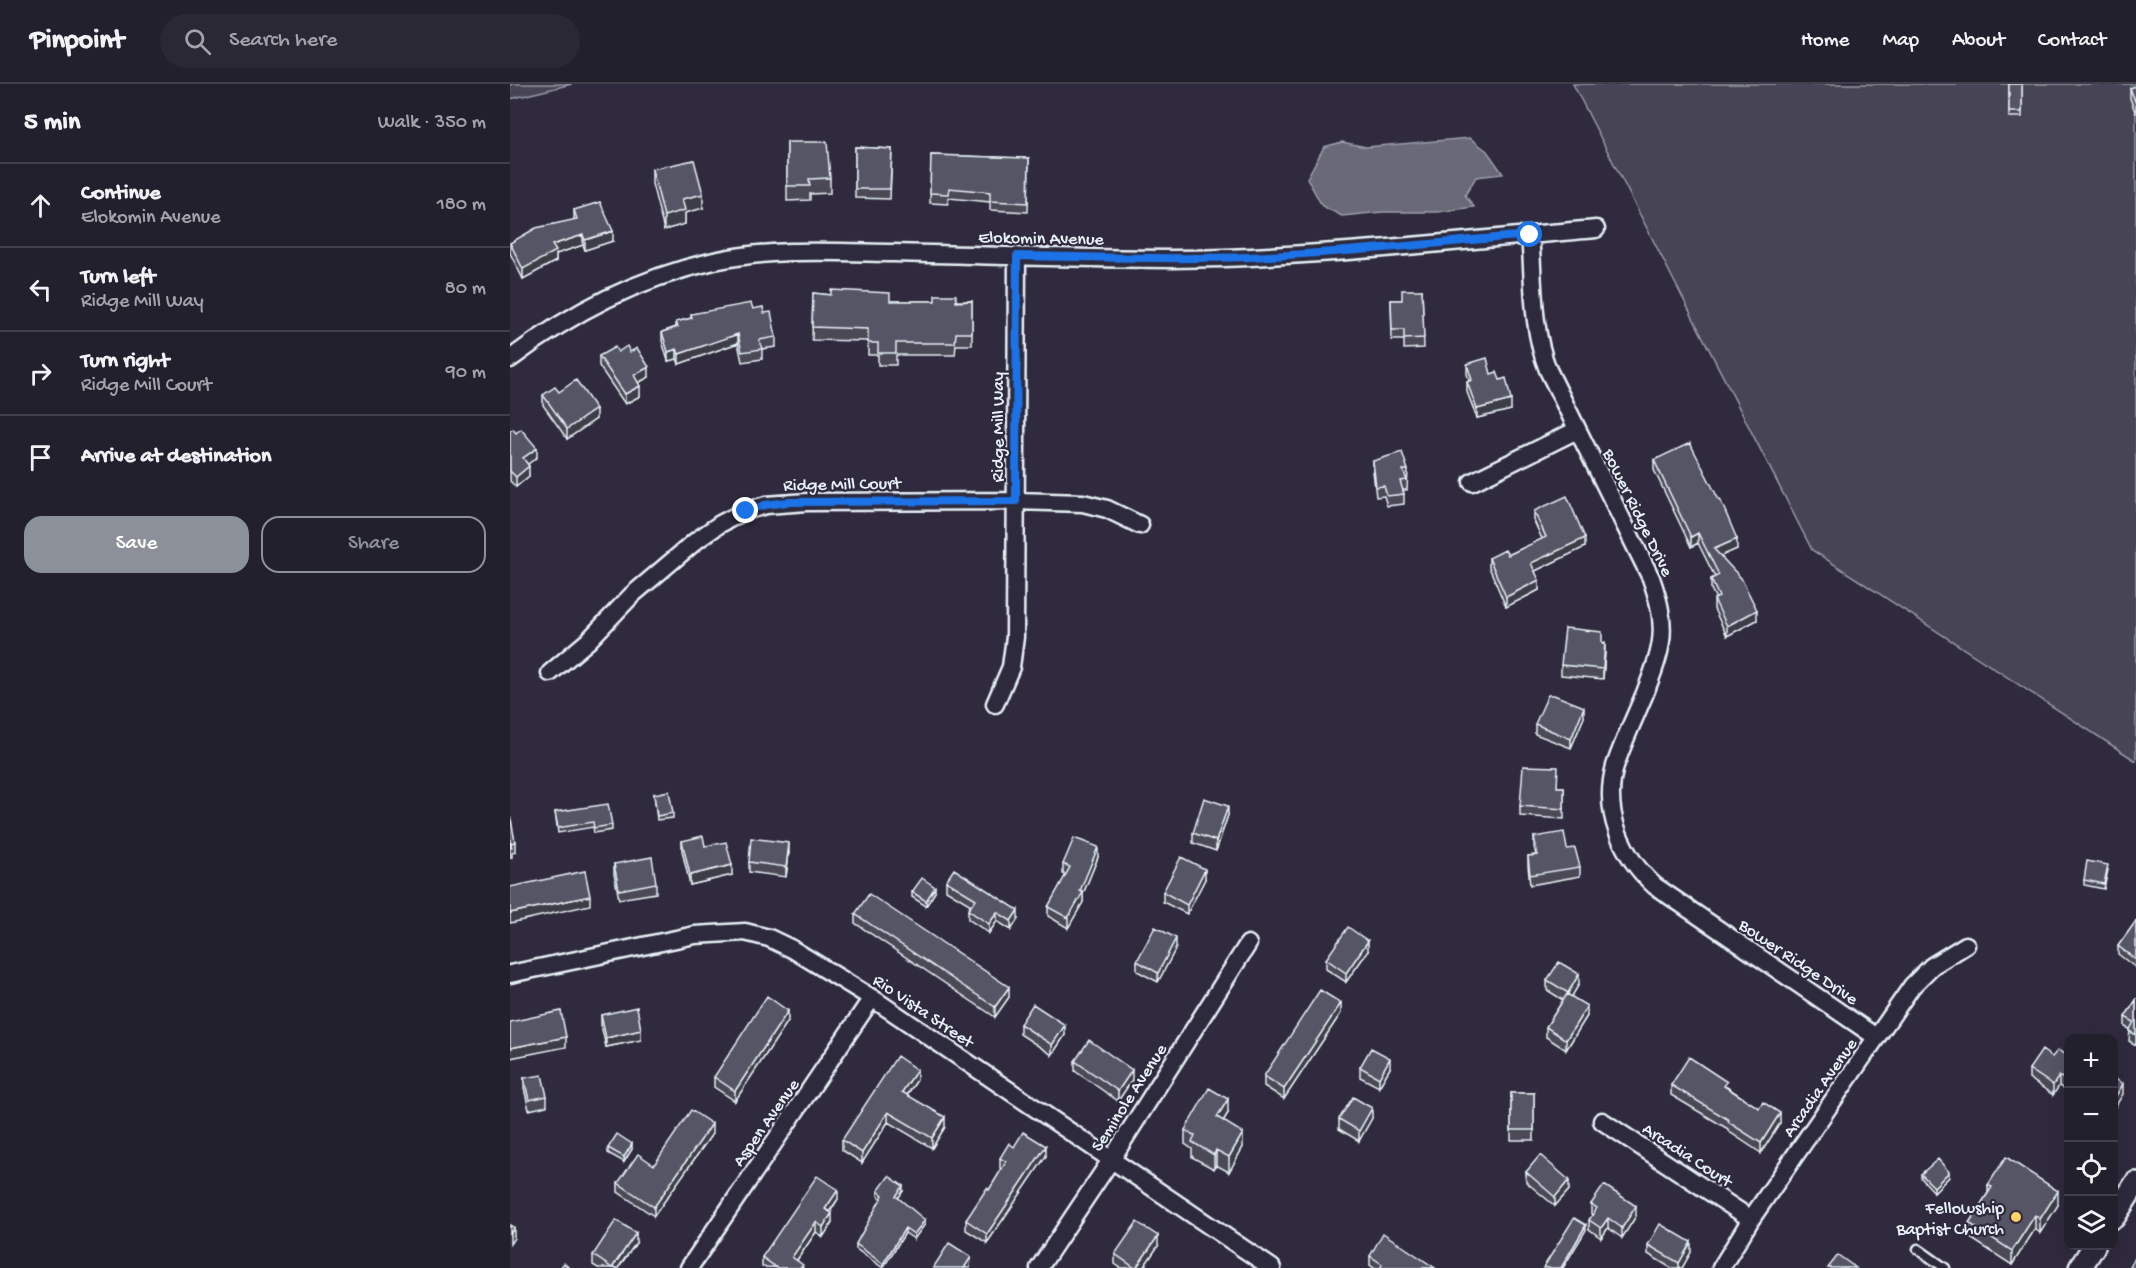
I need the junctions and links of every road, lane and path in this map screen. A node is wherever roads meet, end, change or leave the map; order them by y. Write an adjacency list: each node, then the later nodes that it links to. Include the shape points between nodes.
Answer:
1 (1596, 229): 2 (street, Elokomin Avenue)
2 (1530, 235): 3 (street, Elokomin Avenue, via 1249,257); 5 (street, Bower Ridge Drive, via 1540,350)
3 (1017, 256): 4 (street, Elokomin Avenue, via 810,252 717,260 646,280 613,294 561,323); 7 (street, Ridge Mill Way)
4 (510, 359)
5 (1577, 430): 6 (street); 15 (street, Bower Ridge Drive, via 1651,578 1662,620 1657,660 1615,767 1612,813 1617,834 1640,873 1655,886)
6 (1472, 482)
7 (1016, 501): 8 (street, Ridge Mill Court, via 1095,505); 9 (street, Ridge Mill Court, via 788,502 746,511 698,540); 10 (street, Ridge Mill Way, via 1014,652)
8 (1140, 525)
9 (550, 673)
10 (995, 704)
11 (1248, 944): 17 (street, Seminole Avenue)
12 (1966, 945): 15 (street, Arcadia Avenue, via 1920,976)
13 (510, 974): 14 (street, Rio Vista Street, via 695,935 745,932 792,949)
14 (872, 998): 17 (street, Rio Vista Street); 23 (street, Aspen Avenue)
15 (1876, 1037): 20 (street, Arcadia Avenue)
16 (1602, 1121): 20 (street, Arcadia Court)
17 (1111, 1160): 24 (street, Seminole Avenue); 25 (street, Rio Vista Street)
18 (2136, 1183): 19 (street)
19 (2118, 1210)
20 (1751, 1219): 26 (street, Arcadia Avenue)
21 (1918, 1249): 27 (lane)
22 (2091, 1250): 28 (street)
23 (689, 1268)
24 (1039, 1268)
25 (1272, 1268)
26 (1721, 1268)
27 (1945, 1268)
28 (2080, 1268)

